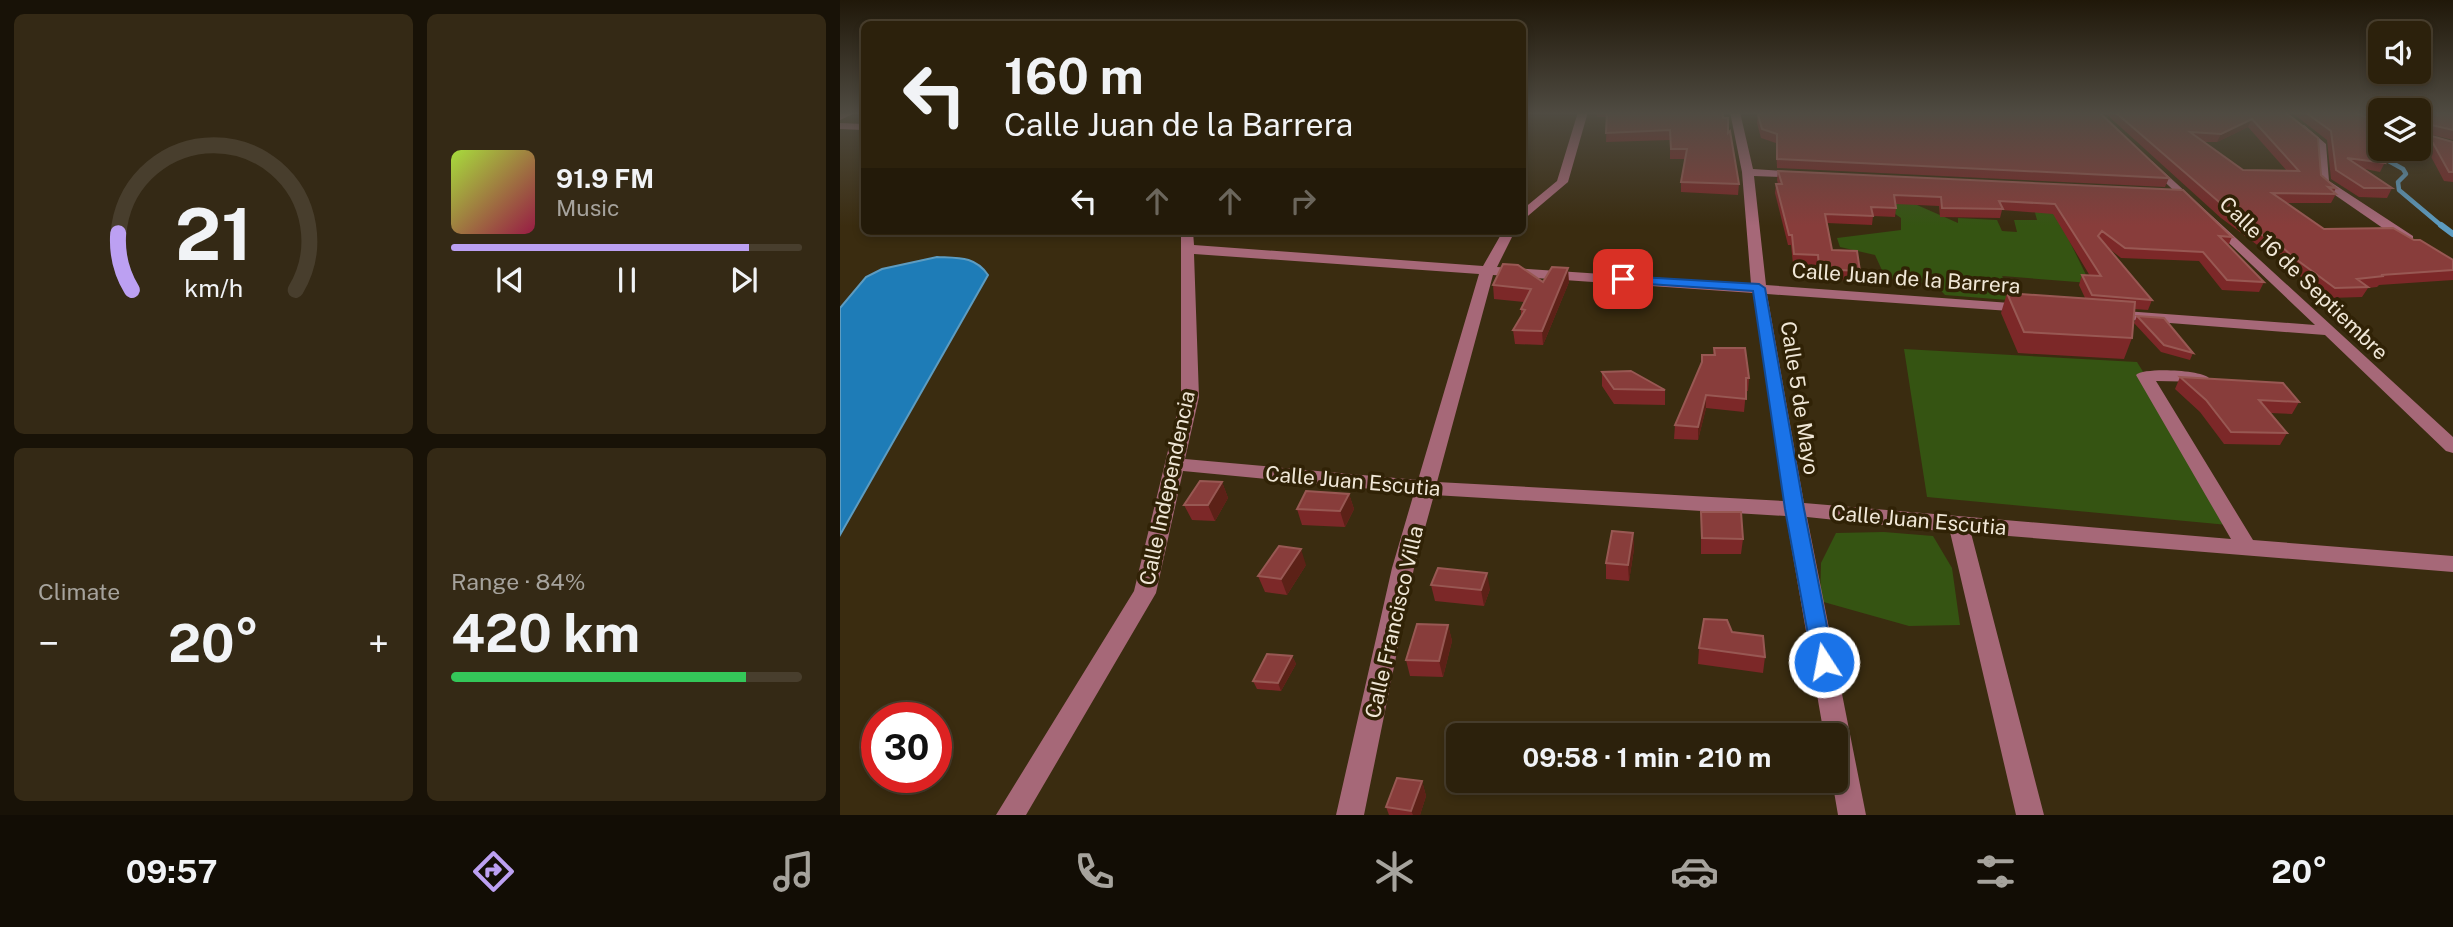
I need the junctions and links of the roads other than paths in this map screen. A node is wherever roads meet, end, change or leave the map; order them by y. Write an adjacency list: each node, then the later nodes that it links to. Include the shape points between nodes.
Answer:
1 (1572, 150): 9 (street, via 1562,183)
2 (1743, 150): 5 (street, Calle 5 de Mayo)
3 (2321, 150): 12 (street, via 2323,182)
4 (2146, 158): 8 (street, Calle 16 de Septiembre)
5 (1748, 172): 6 (street); 14 (street, Calle 5 de Mayo)
6 (1817, 175)
7 (2158, 193): 8 (street)
8 (2185, 194): 17 (street, Calle 16 de Septiembre)
9 (1526, 214)
10 (1507, 235): 13 (street, Calle Francisco Villa)
11 (1187, 240): 13 (street, Calle Juan de la Barrera); 20 (street, Calle Independencia, via 1190,397)
12 (2416, 245)
13 (1487, 272): 14 (street, Calle Juan de la Barrera); 21 (street, Calle Francisco Villa)
14 (1759, 288): 15 (street, Calle Juan de la Barrera); 22 (street, Calle 5 de Mayo)
15 (2036, 309)
16 (2092, 313): 17 (street)
17 (2328, 331): 19 (street, Calle 16 de Septiembre)
18 (2202, 378): 24 (street, via 2144,375)
19 (2453, 447)
20 (1175, 464): 21 (street, Calle Juan Escutia); 26 (street, Calle Independencia, via 1145,593)
21 (1427, 488): 22 (street, Calle Juan Escutia); 27 (street, Calle Francisco Villa, via 1403,568)
22 (1794, 509): 23 (street, Calle Juan Escutia); 28 (street, Calle 5 de Mayo)
23 (1959, 525): 24 (street, Calle Juan Escutia); 29 (street)
24 (2246, 548): 25 (street, Calle Juan Escutia)
25 (2453, 564)
26 (1010, 815)
27 (1350, 815)
28 (1852, 815)
29 (2030, 815)

